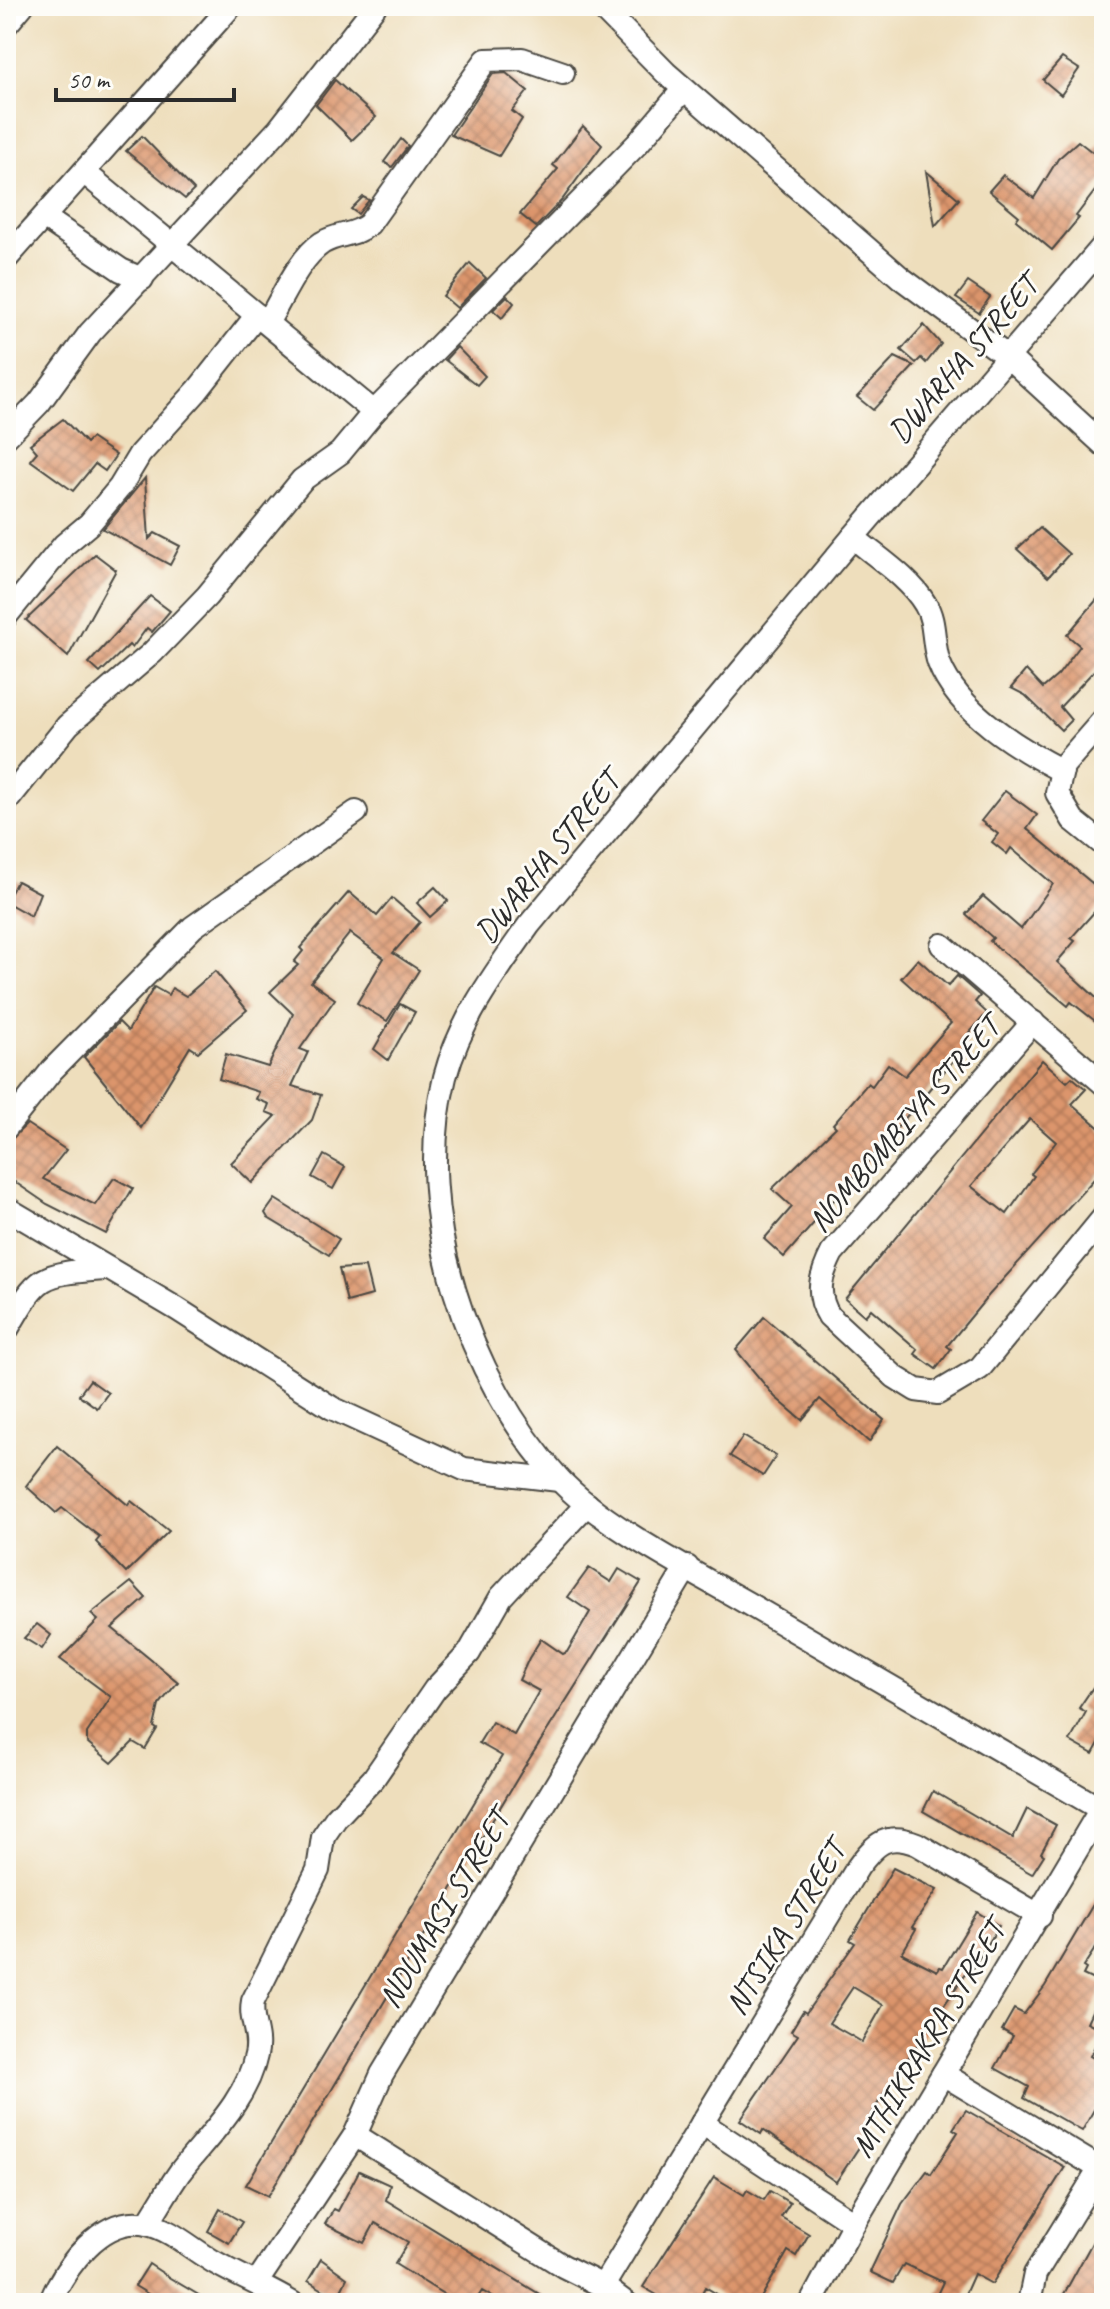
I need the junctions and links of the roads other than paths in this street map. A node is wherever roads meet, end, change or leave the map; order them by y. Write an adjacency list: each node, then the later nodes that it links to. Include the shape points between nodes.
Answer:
1 (22, 6): 5 (street)
2 (231, 6): 8 (street)
3 (375, 6): 11 (street, via 279,129)
4 (600, 6): 7 (street)
5 (6, 25)
6 (563, 73): 14 (street, via 522,59 486,60 369,224 313,250)
7 (684, 89): 15 (street, via 901,278); 16 (street, via 638,143)
8 (85, 173): 9 (street); 11 (street)
9 (45, 218): 12 (street); 13 (street)
10 (1104, 245): 15 (street, DWARHA STREET)
11 (173, 246): 13 (street); 14 (street)
12 (6, 259)
13 (142, 279): 17 (street, via 90,333 39,403)
14 (262, 319): 16 (street); 20 (street, via 140,454 120,487)
15 (1008, 357): 18 (street); 19 (street, DWARHA STREET)
16 (374, 412): 23 (street, via 340,453 302,480 207,596 152,653 68,725)
17 (6, 437)
18 (1104, 445)
19 (853, 537): 22 (street, via 926,605 939,664 975,712); 34 (street, DWARHA STREET, via 529,925 479,999 445,1077 437,1190 448,1260 483,1363 512,1421)
20 (6, 616)
21 (1104, 719): 22 (street)
22 (1062, 771): 25 (street, via 1059,802)
23 (6, 802)
24 (356, 812): 29 (street, via 193,927 52,1070)
25 (1104, 845)
26 (942, 945): 27 (street)
27 (1033, 1022): 28 (street); 31 (street, NOMBOMBIYA STREET, via 832,1253 821,1281 823,1307 895,1377 916,1390 938,1393 980,1368)
28 (1104, 1084)
29 (6, 1128)
30 (6, 1208): 32 (street)
31 (1104, 1217)
32 (105, 1269): 33 (street, via 57,1272 40,1280); 34 (street, via 332,1408 410,1445 464,1469)
33 (6, 1331)
34 (559, 1480): 35 (street, DWARHA STREET)
35 (587, 1504): 36 (street, DWARHA STREET); 44 (street, via 501,1597 469,1653 435,1689 373,1779 323,1837 318,1870 253,2001 260,2034 248,2077)
36 (687, 1567): 37 (street, DWARHA STREET); 41 (street, NDUMASI STREET, via 382,2074)
37 (1103, 1808): 38 (street, MTHIKRAKRA STREET)
38 (1040, 1916): 39 (street, MTHIKRAKRA STREET); 40 (street, NTSIKA STREET, via 917,1844 895,1838 877,1843)
39 (943, 2074): 42 (street); 43 (street, MTHIKRAKRA STREET)
40 (702, 2123): 43 (street); 46 (street, NTSIKA STREET)
41 (355, 2135): 45 (street, NDUMASI STREET); 46 (street)
42 (1103, 2167): 51 (street, via 1035,2274)
43 (854, 2223): 50 (street, MTHIKRAKRA STREET)
44 (147, 2224): 45 (street); 47 (street, via 109,2230 80,2253)
45 (257, 2282): 48 (street)
46 (603, 2286): 49 (street)
47 (50, 2303)
48 (292, 2303)
49 (626, 2303)
50 (811, 2303)
51 (1029, 2303)

